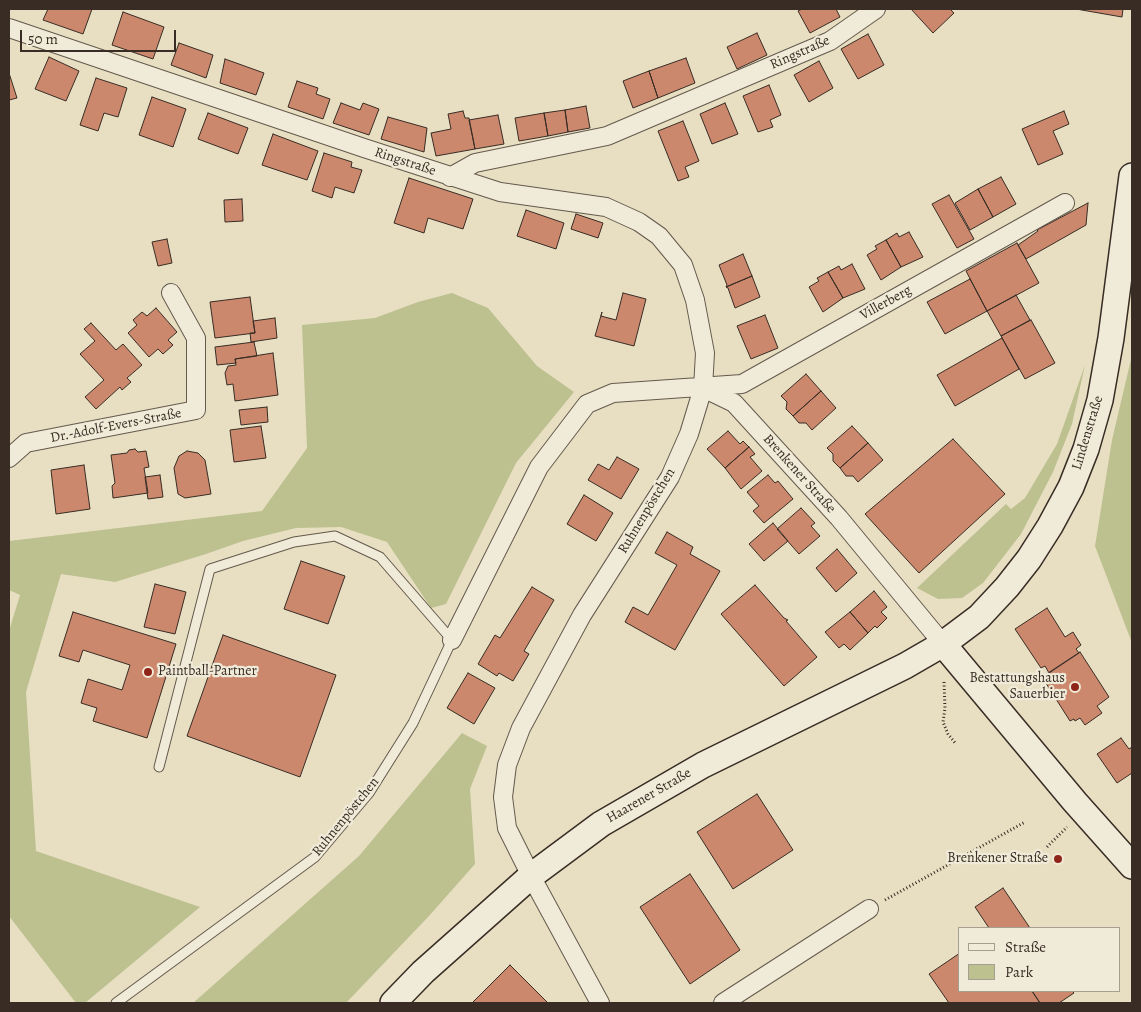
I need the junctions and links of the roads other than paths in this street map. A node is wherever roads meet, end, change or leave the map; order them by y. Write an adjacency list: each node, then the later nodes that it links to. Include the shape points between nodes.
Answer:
1 (876, 9): 4 (street, Ringstraße, via 830,41 607,136 475,163)
2 (9, 28): 4 (street, Ringstraße)
3 (1132, 176): 10 (main road, Lindenstraße, via 1100,400 1074,479 1050,526 1007,587 979,617)
4 (450, 177): 7 (street, via 500,192 606,207 639,222 659,236 682,265 695,300 705,353)
5 (1065, 203): 7 (street, Villerberg, via 742,384)
6 (171, 293): 8 (street, Dr.-Adolf-Evers-Straße, via 196,338 196,410 26,444)
7 (703, 388): 9 (street, Ruhnenpöstchen, via 613,393 587,404 539,467); 10 (street, Brenkener Straße, via 734,403 839,518); 13 (street, Ruhnenpöstchen, via 689,434 670,477 582,615 521,728 507,765 503,797 507,828)
8 (9, 458)
9 (452, 640): 11 (lane, via 380,557 334,536 294,542 210,569); 15 (lane, Ruhnenpöstchen, via 413,723 369,793 315,857)
10 (943, 644): 12 (main road, Brenkener Straße); 13 (main road, Haarener Straße, via 905,666 703,765 601,824)
11 (159, 767)
12 (1132, 866)
13 (531, 876): 16 (main road, Haarener Straße); 17 (street, Ruhnenpöstchen)
14 (869, 909): 18 (street)
15 (116, 1003)
16 (393, 1003)
17 (600, 1003)
18 (723, 1003)

